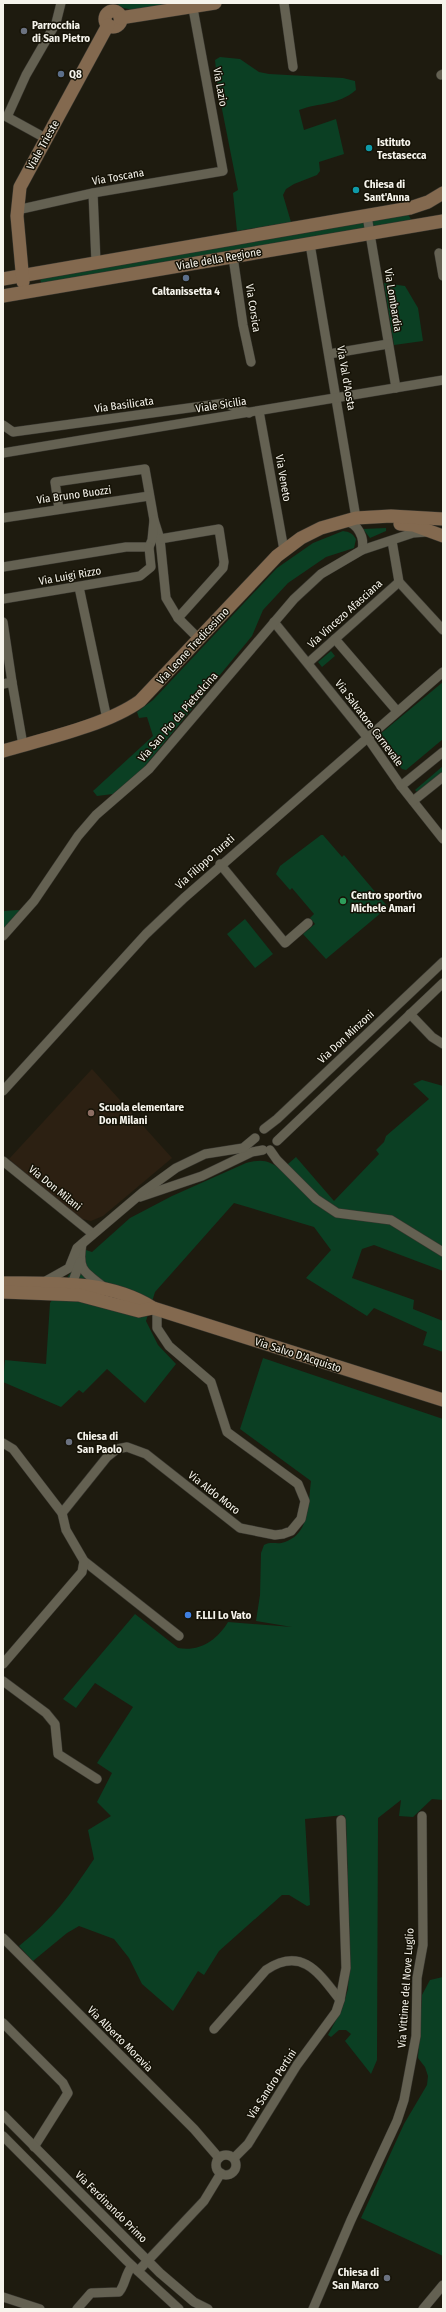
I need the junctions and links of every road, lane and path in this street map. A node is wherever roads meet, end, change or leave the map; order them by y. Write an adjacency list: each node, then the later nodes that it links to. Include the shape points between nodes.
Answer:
1 (61, 3): 7 (street, via 56,23 26,75 7,117)
2 (214, 3): 4 (street)
3 (284, 3): 6 (street)
4 (193, 5): 5 (street); 8 (street, Via Lazio)
5 (113, 11): 7 (street, Viale Trieste, via 105,18 108,25)
6 (292, 67)
7 (46, 139): 13 (street, Viale Trieste, via 20,187)
8 (223, 171): 9 (street, Via Toscana)
9 (93, 193): 13 (street, Via Toscana); 21 (street)
10 (443, 193): 11 (street, Viale della Regione)
11 (428, 202): 12 (street, Viale della Regione); 15 (street, via 423,214)
12 (405, 209): 14 (street, Viale della Regione); 16 (street, via 411,216)
13 (17, 210): 23 (street, Viale Trieste)
14 (367, 216): 17 (street, Via Lombardia); 21 (street, Viale della Regione)
15 (436, 222): 16 (street, Viale della Regione)
16 (411, 225): 17 (street, Viale della Regione)
17 (370, 233): 18 (street, Viale della Regione); 29 (street, Via Lombardia)
18 (310, 244): 20 (street, Viale della Regione); 30 (street, Via Val d'Aosta)
19 (439, 253): 24 (street)
20 (233, 257): 26 (street, Viale della Regione); 31 (street, Via Corsica)
21 (96, 262): 22 (street, Viale della Regione)
22 (39, 272): 23 (street, Viale della Regione); 26 (street)
23 (22, 275): 25 (street, Viale della Regione); 27 (street, Viale Trieste)
24 (443, 276)
25 (3, 278)
26 (42, 289): 27 (street, Viale della Regione)
27 (25, 292): 28 (street, Viale della Regione)
28 (3, 296)
29 (388, 344): 30 (street); 33 (street, Via Lombardia)
30 (329, 354): 34 (street, Via Val d'Aosta)
31 (251, 362)
32 (443, 380): 33 (street, Viale Sicilia)
33 (396, 388): 34 (street, Viale Sicilia)
34 (337, 398): 35 (street, Viale Sicilia); 42 (street, Via Val d'Aosta)
35 (260, 411): 36 (street, Viale Sicilia); 49 (street, Via Veneto)
36 (249, 413): 37 (street, Via Basilicata, via 225,403 13,432); 38 (street, Viale Sicilia)
37 (3, 424)
38 (3, 454)
39 (149, 496): 40 (street, Via Bruno Buozzi); 40 (street, via 145,469 55,482); 44 (street)
40 (58, 509): 41 (street, Via Bruno Buozzi)
41 (3, 518)
42 (355, 518): 43 (street, via 391,516); 45 (street, via 413,525); 49 (street, Via Leone Tredicesimo, via 321,528); 50 (street, via 349,521 358,529 364,541)
43 (443, 519)
44 (154, 520): 46 (street); 48 (street)
45 (438, 534): 47 (street, Via San Pio da Pietrelcina, via 413,533)
46 (160, 539): 55 (street, via 166,598); 55 (street, via 219,529 223,568)
47 (392, 541): 50 (street, Via San Pio da Pietrelcina); 52 (street)
48 (149, 547): 51 (street, via 126,547); 53 (street, Via Luigi Rizzo, via 150,567 140,576)
49 (284, 550): 59 (street, Via Leone Tredicesimo)
50 (362, 550): 57 (street, Via San Pio da Pietrelcina, via 321,574 294,598)
51 (3, 567)
52 (399, 582): 58 (street); 60 (street, Via Vincezo Afasciana)
53 (79, 587): 54 (street, Via Luigi Rizzo); 65 (street)
54 (3, 600)
55 (178, 618): 59 (street)
56 (3, 622): 63 (street)
57 (274, 622): 61 (street, Via Salvatore Carnevale); 76 (street, Via San Pio da Pietrelcina, via 149,769 96,815 78,836 34,901)
58 (443, 630)
59 (199, 639): 65 (street, Via Leone Tredicesimo, via 140,701)
60 (335, 639): 61 (street, Via Vincezo Afasciana); 64 (street)
61 (308, 663): 66 (street, Via Salvatore Carnevale)
62 (443, 672): 64 (street, Via Filippo Turati)
63 (7, 683): 67 (street)
64 (397, 711): 66 (street, Via Filippo Turati)
65 (107, 719): 67 (street, Via Leone Tredicesimo)
66 (367, 737): 71 (street, Via Salvatore Carnevale); 74 (street, Via Filippo Turati)
67 (23, 745): 68 (street, Via Leone Tredicesimo)
68 (3, 751)
69 (443, 752): 71 (street)
70 (443, 777): 72 (street)
71 (401, 786): 72 (street, Via Salvatore Carnevale)
72 (413, 801): 73 (street, Via Salvatore Carnevale)
73 (443, 840)
74 (220, 864): 75 (street, via 285,943); 81 (street, Via Filippo Turati, via 146,934)
75 (308, 923)
76 (3, 936)
77 (443, 962): 82 (street, Via Don Minzoni, via 277,1119)
78 (443, 983): 79 (street)
79 (410, 1014): 80 (street, via 432,1037); 84 (street)
80 (443, 1044)
81 (3, 1091)
82 (264, 1128): 83 (street, Via Don Minzoni); 84 (street, via 275,1133)
83 (255, 1138): 85 (street, via 257,1145); 87 (street, Via Don Minzoni, via 243,1148 205,1154 176,1168)
84 (277, 1141): 85 (street)
85 (266, 1150): 87 (street, Via Don Minzoni, via 252,1152 202,1176); 90 (street, via 316,1199 337,1213 391,1220)
86 (3, 1161): 88 (street, Via Don Milani)
87 (135, 1198): 88 (street, Via Don Minzoni)
88 (93, 1234): 89 (street, Via Don Minzoni)
89 (82, 1244): 91 (street); 92 (street, Via Don Minzoni, via 73,1255)
90 (443, 1252)
91 (80, 1262): 95 (street); 96 (street, via 85,1272)
92 (69, 1268): 93 (street); 95 (street)
93 (43, 1282): 94 (street, Via Salvo D'Acquisto); 95 (street, Via Salvo D'Acquisto)
94 (3, 1283)
95 (72, 1289): 96 (street, Via Salvo D'Acquisto); 97 (street, Via Salvo D'Acquisto); 98 (street, Via Salvo D'Acquisto, via 139,1311)
96 (108, 1290): 98 (street, Via Salvo D'Acquisto, via 138,1299)
97 (3, 1292)
98 (155, 1309): 99 (street, Via Salvo D'Acquisto); 101 (street, Via Aldo Moro, via 157,1328 169,1346 211,1382 227,1432 298,1484 305,1501 301,1519 291,1531 283,1534 275,1535 240,1528 146,1454 127,1447 117,1449 107,1457)
99 (443, 1400)
100 (3, 1443): 101 (street, via 13,1449)
101 (62, 1513): 102 (street, via 66,1530)
102 (84, 1561): 103 (street); 104 (street, via 82,1572)
103 (179, 1636)
104 (3, 1664)
105 (3, 1681): 106 (street, via 46,1713 55,1724 58,1754)
106 (98, 1779)
107 (422, 1816): 131 (street, Via Vittime del Nove Luglio, via 423,1945 417,1978 416,2036 404,2100)
108 (341, 1820): 110 (street, Via Sandro Pertini, via 346,1968)
109 (3, 1938): 118 (street, Via Alberto Moravia, via 194,2129)
110 (340, 2000): 112 (street, via 310,1965 289,1961 277,1963 266,1970); 119 (street, Via Sandro Pertini, via 336,2012 296,2065 248,2144)
111 (3, 2023): 116 (street, via 63,2084 68,2093)
112 (214, 2029)
113 (3, 2115): 114 (street, Via Ferdinando Primo)
114 (17, 2129): 115 (street); 116 (street, Via Ferdinando Primo)
115 (5, 2138): 120 (street)
116 (34, 2147): 117 (street, Via Ferdinando Primo)
117 (42, 2156): 120 (street); 122 (street, Via Ferdinando Primo)
118 (219, 2158): 119 (street, via 228,2155); 121 (street, via 216,2165)
119 (234, 2158): 121 (street, Via Sandro Pertini, via 237,2164 235,2170 228,2175)
120 (32, 2166): 124 (street)
121 (221, 2174): 123 (street, via 204,2202)
122 (137, 2251): 123 (street, Via Ferdinando Primo); 124 (street)
123 (148, 2261): 124 (street); 130 (street, Via Ferdinando Primo, via 178,2289)
124 (133, 2266): 128 (street, via 126,2273 119,2292 91,2293); 129 (street)
125 (443, 2285): 132 (street)
126 (3, 2297): 127 (street)
127 (40, 2309)
128 (77, 2309)
129 (179, 2309)
130 (208, 2309)
131 (313, 2309)
132 (423, 2309)

